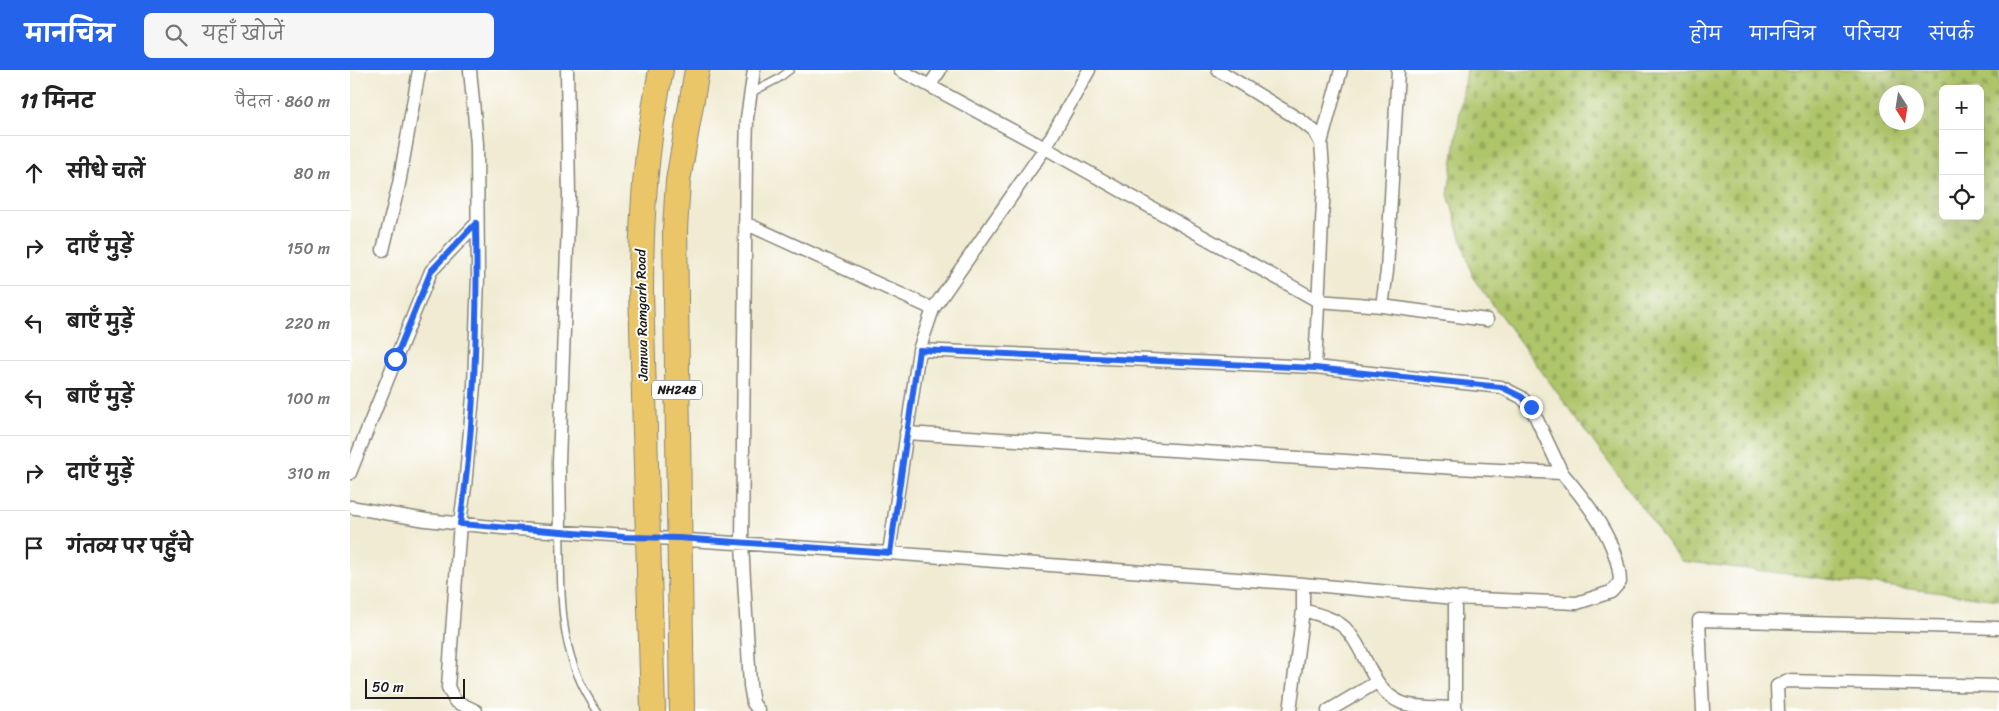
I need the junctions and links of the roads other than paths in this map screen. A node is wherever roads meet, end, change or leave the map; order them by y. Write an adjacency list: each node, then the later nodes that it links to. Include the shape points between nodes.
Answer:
1 (419, 70): 20 (street, via 399,184)
2 (470, 70): 18 (street, via 477,144)
3 (567, 70): 34 (street, via 569,198 559,462)
4 (661, 70): 22 (highway, Jamwa Ramgarh Road / NH248, via 646,160)
5 (698, 70): 21 (highway, NH248, via 678,181)
6 (754, 70): 15 (street)
7 (790, 70): 15 (lane, via 778,80)
8 (900, 70): 14 (street)
9 (940, 70): 14 (street)
10 (1089, 70): 17 (street)
11 (1218, 70): 16 (street, via 1300,120 1314,131)
12 (1341, 70): 16 (street)
13 (1398, 70): 24 (street, via 1387,271)
14 (930, 85): 17 (street)
15 (751, 93): 19 (street, via 747,118)
16 (1321, 143): 23 (street, via 1324,182)
17 (1045, 148): 23 (street); 25 (street)
18 (476, 223): 30 (street, via 431,271); 33 (street, via 478,277 474,385)
19 (745, 224): 25 (street); 37 (street)
20 (383, 250)
21 (676, 289): 22 (highway); 36 (highway, NH248)
22 (641, 291): 35 (highway, Jamwa Ramgarh Road / NH248)
23 (1318, 301): 24 (street); 28 (street)
24 (1382, 306): 26 (street)
25 (933, 309): 27 (street)
26 (1487, 320)
27 (919, 350): 28 (street); 29 (street)
28 (1315, 368): 31 (street, via 1501,387 1513,392 1531,407)
29 (906, 433): 31 (street); 38 (street)
30 (350, 473)
31 (1562, 473): 40 (street, via 1613,547 1620,582 1611,592 1577,603)
32 (350, 507): 33 (street)
33 (460, 524): 34 (street); 46 (street, via 448,687 455,701)
34 (560, 532): 35 (street); 47 (lane, via 565,639 576,675)
35 (647, 538): 36 (street); 48 (highway, Jamwa Ramgarh Road / NH248)
36 (679, 538): 37 (street); 49 (highway, NH248)
37 (742, 544): 38 (street); 50 (street, via 750,685)
38 (890, 553): 39 (street)
39 (1303, 584): 40 (street); 41 (street)
40 (1455, 598): 45 (street)
41 (1303, 610): 43 (street, via 1344,627 1356,642); 51 (street)
42 (1999, 628): 53 (street, via 1699,620)
43 (1377, 682): 45 (street, via 1402,703); 52 (street)
44 (1999, 686): 54 (street, via 1786,681 1777,686)
45 (1455, 710)
46 (476, 711)
47 (597, 711)
48 (653, 711)
49 (682, 711)
50 (759, 711)
51 (1290, 711)
52 (1328, 711)
53 (1703, 711)
54 (1778, 711)

